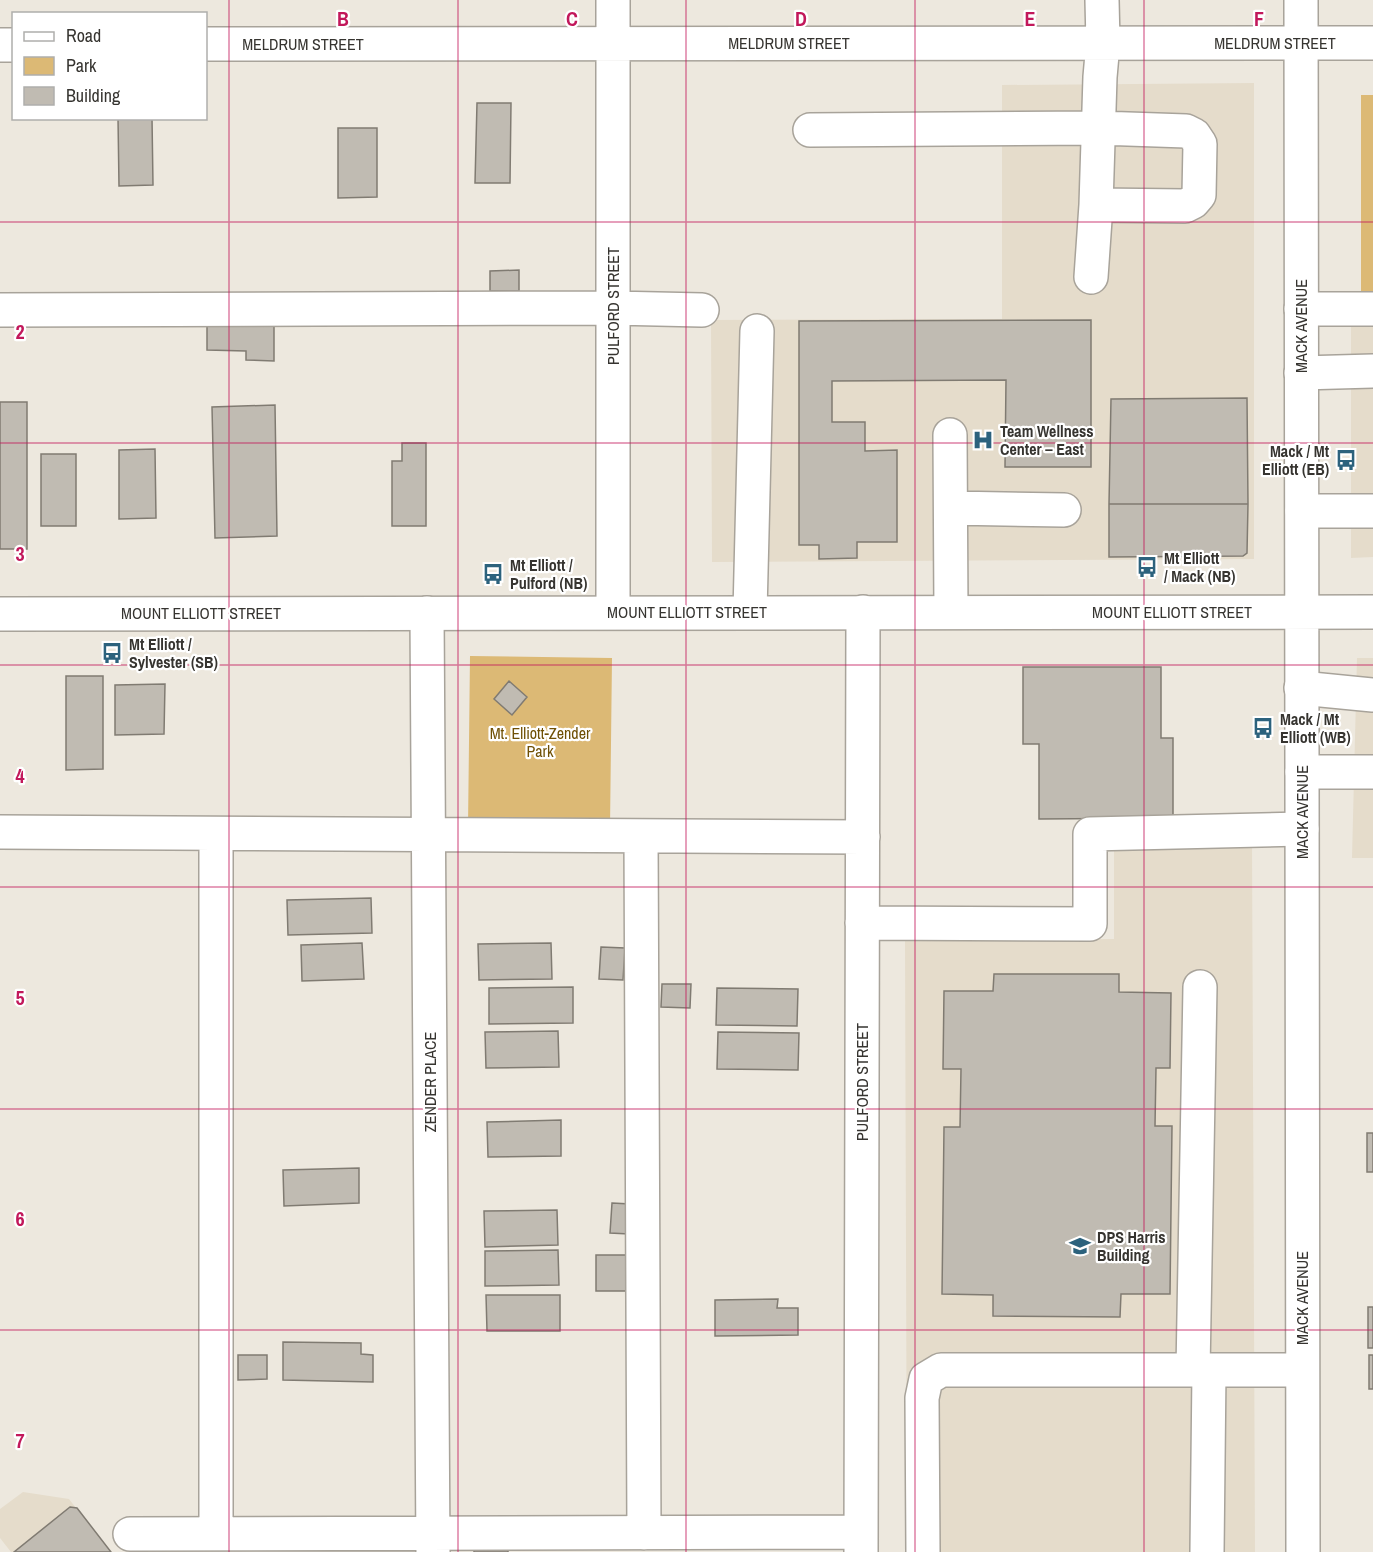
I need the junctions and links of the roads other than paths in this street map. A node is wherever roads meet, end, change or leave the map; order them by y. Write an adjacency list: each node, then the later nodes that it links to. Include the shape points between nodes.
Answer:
1 (613, 0): 4 (street, PULFORD STREET)
2 (1102, 0): 5 (street)
3 (1301, 0): 7 (street, MACK AVENUE)
4 (613, 43): 5 (street, MELDRUM STREET); 6 (street, MELDRUM STREET); 13 (street, PULFORD STREET)
5 (1103, 43): 7 (street, MELDRUM STREET); 9 (street)
6 (207, 44)
7 (1301, 44): 8 (street, MELDRUM STREET); 14 (street, MACK AVENUE)
8 (1373, 44)
9 (1099, 128): 10 (street); 11 (street); 11 (street, via 1186,131 1194,135 1200,144 1199,195 1185,206)
10 (810, 129)
11 (1096, 205): 12 (street)
12 (1091, 277)
13 (613, 308): 16 (street); 17 (street); 26 (street, PULFORD STREET)
14 (1301, 309): 15 (street); 20 (street, MACK AVENUE)
15 (1373, 309)
16 (0, 310)
17 (702, 310)
18 (756, 331): 27 (street)
19 (1373, 371): 20 (street)
20 (1301, 373): 24 (street, MACK AVENUE)
21 (950, 435): 22 (street)
22 (951, 508): 23 (street); 29 (street)
23 (1064, 510)
24 (1302, 510): 25 (street); 30 (street, MACK AVENUE)
25 (1373, 511)
26 (613, 612): 27 (street, MOUNT ELLIOTT STREET); 32 (street, MOUNT ELLIOTT STREET)
27 (750, 612): 28 (street, MOUNT ELLIOTT STREET)
28 (863, 612): 29 (street, MOUNT ELLIOTT STREET); 43 (street, PULFORD STREET)
29 (951, 612): 30 (street, MOUNT ELLIOTT STREET)
30 (1302, 612): 31 (street, MOUNT ELLIOTT STREET); 34 (street, MACK AVENUE)
31 (1373, 612)
32 (427, 613): 33 (street, MOUNT ELLIOTT STREET); 41 (street, ZENDER PLACE)
33 (0, 614)
34 (1301, 688): 35 (street); 36 (street, MACK AVENUE)
35 (1373, 695)
36 (1302, 772): 37 (street); 38 (street, MACK AVENUE)
37 (1373, 772)
38 (1302, 829): 44 (street, via 1090,834 1090,924); 47 (street, MACK AVENUE)
39 (0, 832): 40 (street)
40 (216, 834): 41 (street); 50 (street)
41 (428, 835): 42 (street); 52 (street, ZENDER PLACE)
42 (641, 836): 43 (street); 48 (street)
43 (863, 837): 44 (street, PULFORD STREET)
44 (862, 923): 51 (street, PULFORD STREET)
45 (1200, 987): 46 (street)
46 (1201, 1370): 47 (street); 53 (street, via 942,1370 926,1379 922,1398); 54 (street)
47 (1302, 1370): 55 (street, MACK AVENUE)
48 (644, 1533): 51 (street); 52 (street)
49 (130, 1534): 50 (street)
50 (216, 1534): 52 (street)
51 (861, 1542)
52 (433, 1543)
53 (923, 1552)
54 (1207, 1552)
55 (1303, 1552)

